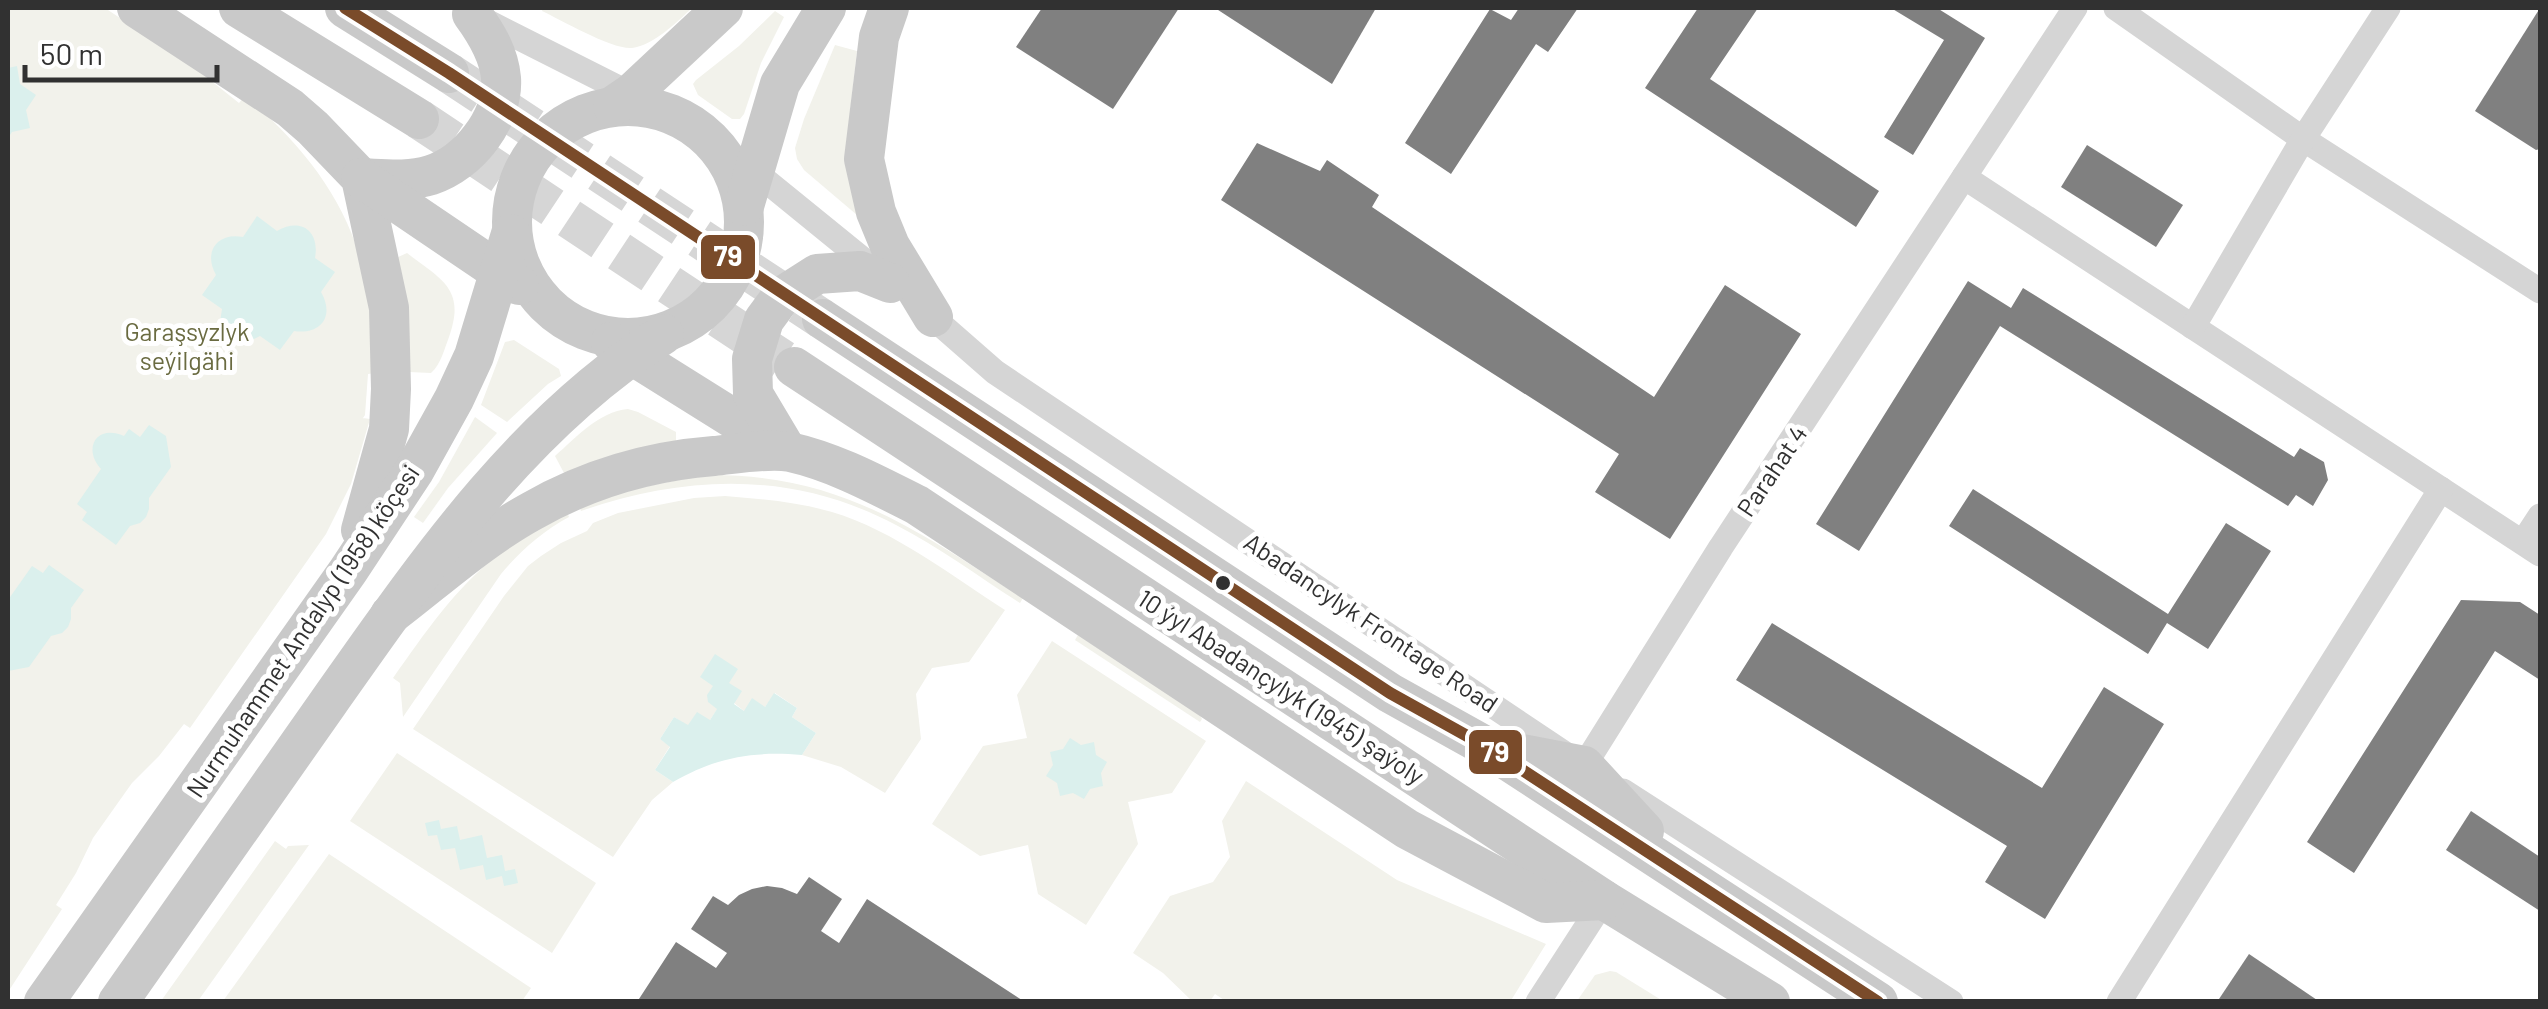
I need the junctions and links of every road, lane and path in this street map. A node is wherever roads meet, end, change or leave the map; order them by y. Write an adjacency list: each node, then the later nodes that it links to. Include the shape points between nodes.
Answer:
1 (138, 8): 16 (main road, via 279,100)
2 (239, 8): 13 (main road)
3 (345, 8): 11 (main road)
4 (722, 8): 12 (main road)
5 (826, 8): 17 (main road, via 780,84)
6 (889, 8): 21 (main road, via 878,37 864,160 890,246)
7 (2075, 8): 15 (street, Parahat 4)
8 (2116, 8): 14 (street)
9 (2388, 8): 14 (street)
10 (466, 11): 12 (street); 16 (main road, via 487,34 501,79 485,132 455,164 435,174)
11 (449, 73)
12 (622, 99): 17 (main road, via 674,116 716,144); 18 (main road, via 548,136 526,164)
13 (419, 120)
14 (2304, 139): 20 (street); 23 (street)
15 (1964, 177): 23 (street); 33 (street, Parahat 4)
16 (360, 178): 18 (main road); 30 (main road, via 389,308 391,389 383,456)
17 (749, 188): 19 (street); 24 (main road, via 743,244 731,279 708,309 664,334)
18 (505, 253): 24 (main road, via 540,300 568,324); 30 (main road, Nurmuhammet Andalyp (1958) köçesi, via 459,388)
19 (890, 283): 21 (street); 26 (main road, via 860,270 817,274 782,297 764,320 752,359 753,394)
20 (2540, 291)
21 (933, 317): 33 (street, Abadancylyk Frontage Road, via 994,372)
22 (822, 318): 32 (main road, via 1390,693)
23 (2193, 327): 27 (street)
24 (616, 346): 26 (main road); 31 (main road, via 471,508)
25 (794, 368): 35 (main road, 10 ýyl Abadançylyk (1945) şaýoly)
26 (787, 452): 31 (main road, via 678,459 594,483 497,532); 35 (main road, via 917,505 1407,830 1546,902)
27 (2441, 489): 29 (street); 42 (street)
28 (2540, 516): 29 (street)
29 (2532, 548)
30 (348, 571): 36 (main road, Nurmuhammet Andalyp (1958) köçesi)
31 (390, 616): 37 (main road)
32 (1487, 747): 33 (main road); 34 (main road)
33 (1584, 766): 34 (main road); 41 (street, Abadancylyk Frontage Road)
34 (1688, 878): 40 (main road)
35 (1604, 900): 38 (street); 39 (main road, 10 ýyl Abadançylyk (1945) şaýoly)
36 (44, 1002)
37 (118, 1002)
38 (1538, 1002)
39 (1770, 1002)
40 (1878, 1002)
41 (1951, 1002)
42 (2119, 1002)

